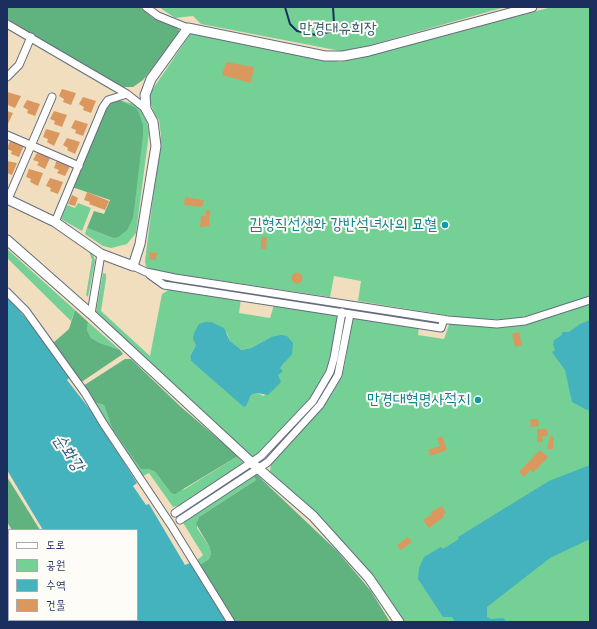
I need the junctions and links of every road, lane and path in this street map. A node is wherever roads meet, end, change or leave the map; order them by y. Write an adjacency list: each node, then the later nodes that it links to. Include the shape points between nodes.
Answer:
1 (146, 7): 4 (street, via 158,16)
2 (532, 7): 4 (main road, via 369,52 343,56 325,56)
3 (7, 24): 5 (street)
4 (188, 28): 9 (main road, via 151,79 145,95)
5 (31, 37): 6 (street, via 19,65); 7 (street)
6 (7, 77)
7 (126, 94): 9 (street); 12 (street, via 108,100 103,107)
8 (52, 97): 11 (street)
9 (146, 109): 17 (main road, via 153,122 156,146 140,244)
10 (7, 134): 11 (street)
11 (31, 145): 12 (street); 13 (street)
12 (79, 166): 14 (street)
13 (7, 199): 14 (main road)
14 (55, 222): 16 (main road)
15 (7, 240): 22 (main road)
16 (101, 254): 17 (main road); 22 (street)
17 (132, 266): 18 (street)
18 (146, 272): 21 (street, via 164,285); 24 (street)
19 (7, 292): 35 (street, via 26,311 85,393 102,423 171,525)
20 (590, 300): 24 (street, via 525,321 497,324)
21 (342, 312): 23 (street); 25 (street)
22 (91, 314): 29 (main road)
23 (350, 314): 24 (street, via 441,328); 26 (street)
24 (444, 319)
25 (334, 358): 26 (street); 27 (street, via 326,381)
26 (342, 360): 28 (street, via 333,386 320,405)
27 (294, 421): 28 (street); 29 (street)
28 (300, 426): 29 (street, via 268,462)
29 (255, 465): 30 (street); 36 (main road, via 313,516 348,553 369,578)
30 (221, 488): 31 (street); 32 (street)
31 (197, 499): 32 (street); 33 (street)
32 (202, 506): 34 (street)
33 (175, 513)
34 (180, 520)
35 (230, 622)
36 (399, 622)

